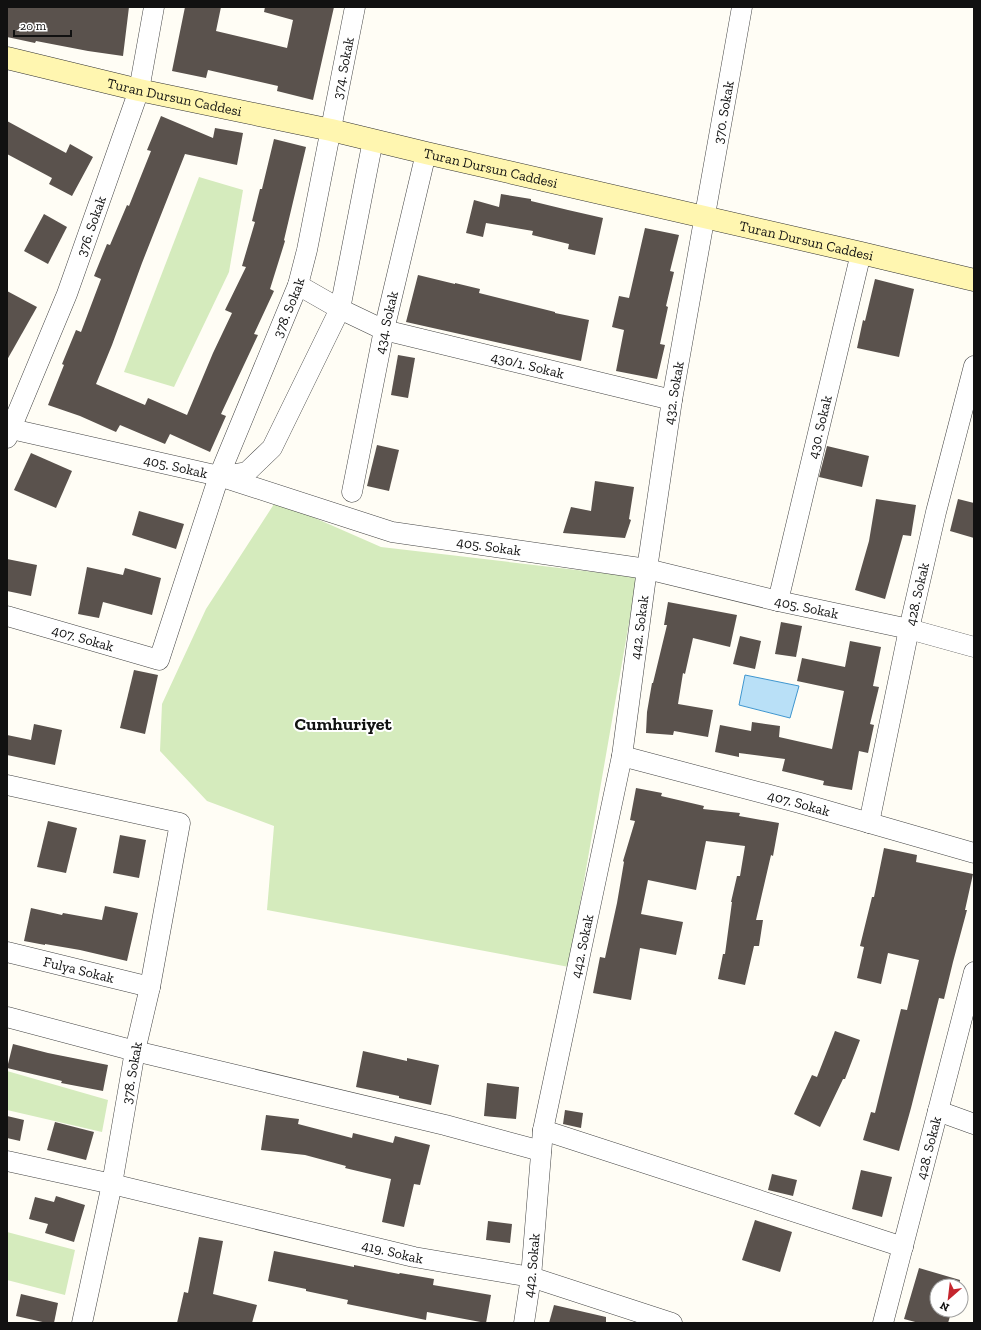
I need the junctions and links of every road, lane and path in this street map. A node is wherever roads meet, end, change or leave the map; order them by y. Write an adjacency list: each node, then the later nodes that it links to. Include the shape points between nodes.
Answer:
1 (154, 7): 5 (street, 376. Sokak)
2 (355, 7): 6 (street, 374. Sokak)
3 (742, 7): 9 (street, 370. Sokak)
4 (7, 58): 5 (street, Turan Dursun Caddesi)
5 (139, 90): 6 (street, Turan Dursun Caddesi); 17 (street, 376. Sokak, via 68,294)
6 (331, 130): 7 (street, Turan Dursun Caddesi); 12 (street, 378. Sokak)
7 (373, 140): 8 (street, Turan Dursun Caddesi); 13 (street)
8 (426, 153): 9 (street, Turan Dursun Caddesi); 14 (street, 434. Sokak)
9 (706, 217): 10 (street, Turan Dursun Caddesi); 16 (street, 432. Sokak)
10 (861, 253): 11 (street, Turan Dursun Caddesi); 21 (street, 430. Sokak)
11 (974, 280)
12 (298, 285): 13 (street, 430/1. Sokak); 18 (street, 378. Sokak)
13 (340, 309): 14 (street, 430/1. Sokak); 18 (street, via 272,448 247,472)
14 (384, 330): 16 (street, 430/1. Sokak); 19 (street, 434. Sokak)
15 (974, 366): 23 (street, 428. Sokak)
16 (672, 400): 20 (street, 432. Sokak)
17 (8, 431): 18 (street, 405. Sokak)
18 (219, 476): 20 (street, 405. Sokak, via 392,532); 25 (street, 378. Sokak)
19 (352, 492)
20 (648, 569): 21 (street, 405. Sokak); 26 (street, 442. Sokak)
21 (778, 601): 23 (street, 405. Sokak)
22 (7, 616): 25 (street, 407. Sokak)
23 (909, 629): 24 (street, 405. Sokak); 28 (street, 428. Sokak)
24 (974, 647)
25 (159, 660)
26 (622, 756): 28 (street, 407. Sokak); 37 (street, 442. Sokak)
27 (7, 784): 32 (street, 378. Sokak, via 180,823)
28 (869, 824): 29 (street, 407. Sokak)
29 (974, 853)
30 (7, 952): 32 (street, Fulya Sokak)
31 (974, 972): 35 (street, 428. Sokak)
32 (150, 987): 34 (street, 378. Sokak)
33 (7, 1017): 34 (street)
34 (135, 1051): 38 (street, via 445,1125); 40 (street, 378. Sokak)
35 (938, 1111): 36 (street); 41 (street, 428. Sokak)
36 (974, 1124)
37 (543, 1130): 38 (street, 442. Sokak); 41 (street)
38 (541, 1151): 42 (street, 442. Sokak)
39 (7, 1161): 40 (street, 419. Sokak)
40 (112, 1184): 42 (street, 419. Sokak, via 414,1257); 43 (street, 378. Sokak)
41 (903, 1247): 46 (street, 428. Sokak)
42 (531, 1277): 44 (street, 442. Sokak); 45 (street, 419. Sokak)
43 (82, 1323)
44 (524, 1323)
45 (672, 1323)
46 (883, 1323)

